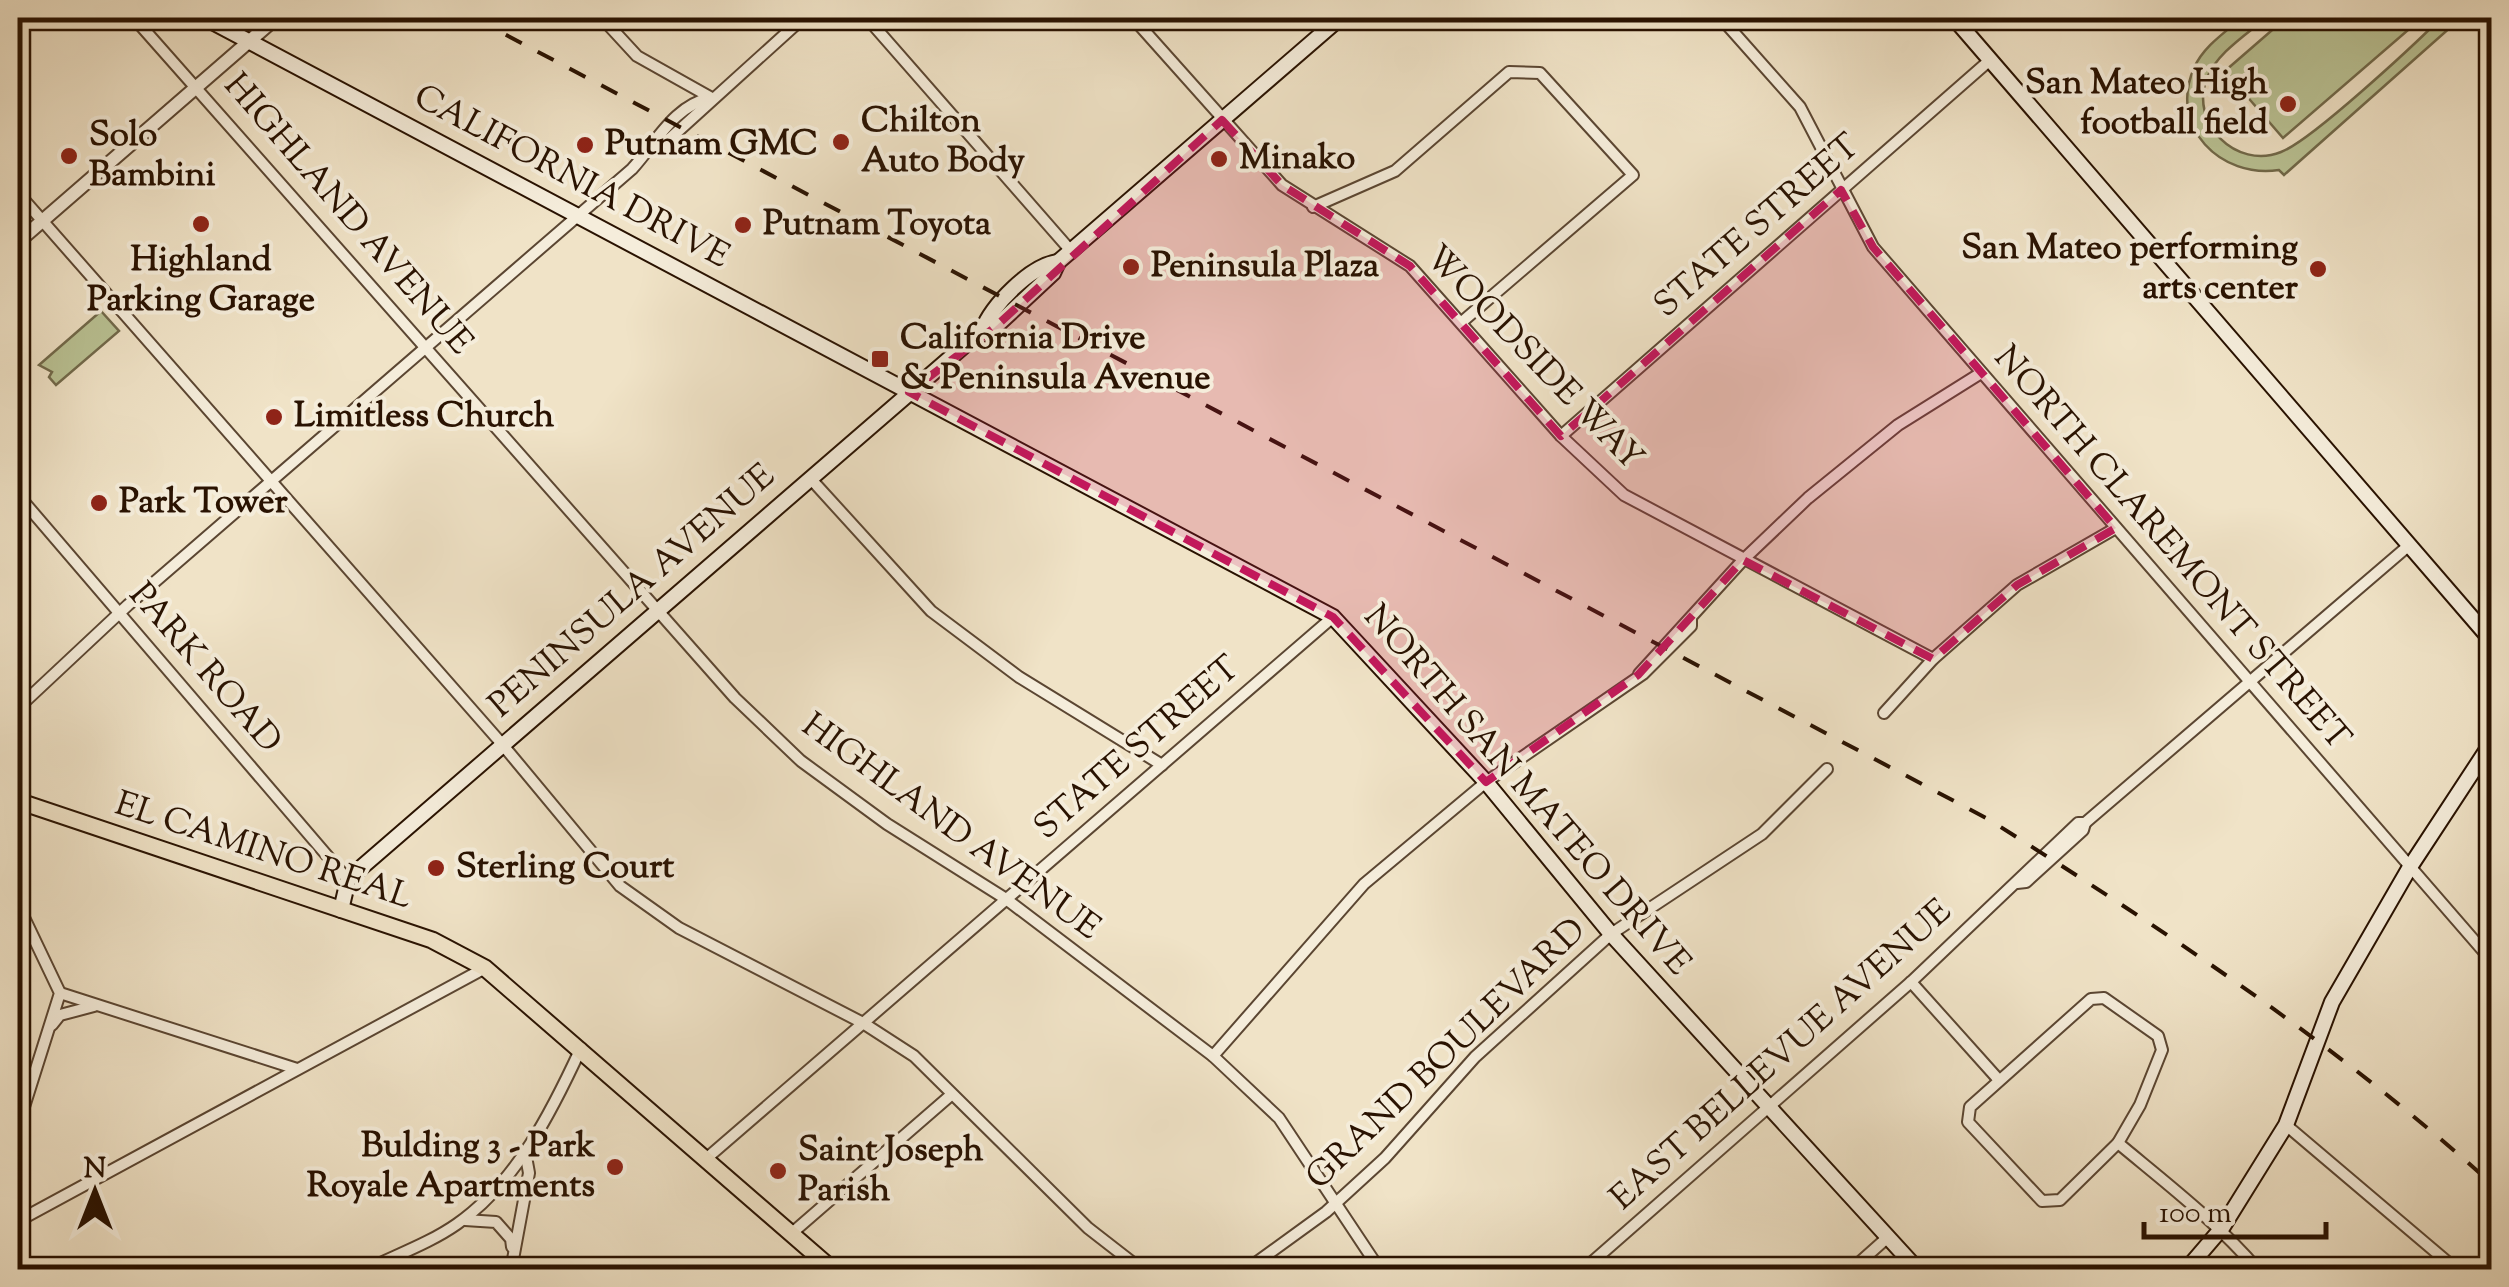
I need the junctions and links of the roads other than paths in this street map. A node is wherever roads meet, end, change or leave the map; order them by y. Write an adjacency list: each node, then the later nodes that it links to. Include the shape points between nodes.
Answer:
1 (134, 18): 13 (street, HIGHLAND AVENUE)
2 (205, 18): 11 (main road, CALIFORNIA DRIVE)
3 (276, 18): 11 (street)
4 (602, 18): 14 (street, via 637,56)
5 (803, 18): 14 (street)
6 (867, 18): 22 (street)
7 (1133, 18): 15 (street, WOODSIDE WAY)
8 (1340, 18): 15 (main road, PENINSULA AVENUE)
9 (1720, 18): 16 (street, NORTH CLAREMONT STREET, via 1800,107)
10 (1954, 18): 12 (main road)
11 (250, 42): 13 (street); 19 (main road, CALIFORNIA DRIVE)
12 (1990, 60): 16 (street, STATE STREET); 32 (main road)
13 (199, 86): 20 (street); 24 (street, HIGHLAND AVENUE)
14 (711, 98): 19 (street, via 695,101)
15 (1222, 120): 18 (street, WOODSIDE WAY, via 1282,185); 22 (main road, PENINSULA AVENUE)
16 (1842, 190): 25 (street, NORTH CLAREMONT STREET, via 1872,247); 27 (street, STATE STREET)
17 (18, 193): 20 (street)
18 (1313, 207): 23 (street, WOODSIDE WAY, via 1410,266); 23 (street, via 1395,172 1508,72 1540,73 1632,175)
19 (578, 216): 24 (street); 26 (main road, CALIFORNIA DRIVE)
20 (42, 221): 21 (street); 29 (street)
21 (18, 242)
22 (1071, 251): 26 (main road, PENINSULA AVENUE, via 1044,264 988,314 982,331)
23 (1463, 321): 27 (street, WOODSIDE WAY)
24 (424, 346): 29 (street); 34 (street, HIGHLAND AVENUE)
25 (1982, 373): 31 (street, NORTH CLAREMONT STREET); 33 (street, via 1898,425)
26 (909, 392): 28 (main road, PENINSULA AVENUE); 36 (main road, NORTH SAN MATEO DRIVE)
27 (1561, 436): 33 (street, WOODSIDE WAY, via 1624,495)
28 (810, 478): 34 (main road, PENINSULA AVENUE); 44 (street, via 931,611 1019,677)
29 (271, 480): 35 (street); 43 (street)
30 (18, 495): 35 (street, PARK ROAD)
31 (2116, 528): 38 (street, via 2016,585); 39 (street, NORTH CLAREMONT STREET)
32 (2407, 547): 37 (main road); 39 (street, EAST BELLEVUE AVENUE)
33 (1743, 560): 38 (street, WOODSIDE WAY); 46 (street, via 1638,675)
34 (656, 610): 43 (main road, PENINSULA AVENUE); 50 (street, HIGHLAND AVENUE, via 801,761)
35 (118, 614): 40 (street); 49 (street, PARK ROAD)
36 (1333, 617): 44 (street, STATE STREET); 46 (main road, NORTH SAN MATEO DRIVE)
37 (2492, 641)
38 (1934, 659): 41 (street)
39 (2251, 684): 48 (street, NORTH CLAREMONT STREET); 56 (street, EAST BELLEVUE AVENUE, via 2078,823)
40 (18, 708)
41 (1884, 713)
42 (2492, 742): 48 (main road)
43 (502, 744): 49 (main road, PENINSULA AVENUE); 59 (street, via 620,886 679,928)
44 (1162, 765): 50 (street, STATE STREET)
45 (1827, 769): 53 (street, GRAND BOULEVARD, via 1762,834)
46 (1486, 782): 53 (main road, NORTH SAN MATEO DRIVE); 62 (street, via 1364,884)
47 (18, 802): 52 (main road, EL CAMINO REAL)
48 (2410, 867): 54 (street, NORTH CLAREMONT STREET); 67 (main road, via 2332,1002)
49 (348, 880): 52 (main road)
50 (1006, 900): 59 (street, STATE STREET); 62 (street, HIGHLAND AVENUE)
51 (18, 904): 57 (street)
52 (341, 910): 55 (main road, EL CAMINO REAL, via 432,940)
53 (1610, 934): 66 (main road, NORTH SAN MATEO DRIVE); 72 (street, GRAND BOULEVARD, via 1475,1056)
54 (2492, 961)
55 (485, 968): 61 (main road, EL CAMINO REAL); 63 (street)
56 (1911, 982): 64 (street); 66 (street, EAST BELLEVUE AVENUE)
57 (60, 993): 58 (street); 60 (street)
58 (98, 1005): 60 (street, via 60,1016); 63 (street)
59 (863, 1023): 65 (street, via 914,1056); 71 (street, STATE STREET)
60 (48, 1029): 68 (street)
61 (581, 1047): 70 (street); 71 (main road, EL CAMINO REAL)
62 (1214, 1056): 72 (street, HIGHLAND AVENUE, via 1279,1118)
63 (297, 1069): 74 (street)
64 (1998, 1079): 69 (street, via 1970,1107 1968,1122 2042,1201 2060,1200); 69 (street, via 2091,998 2104,998 2158,1036 2162,1050)
65 (951, 1095): 76 (street); 84 (street, via 1088,1228)
66 (1768, 1108): 77 (main road, NORTH SAN MATEO DRIVE); 79 (street, EAST BELLEVUE AVENUE)
67 (2286, 1125): 75 (main road); 91 (street)
68 (18, 1126)
69 (2118, 1143): 75 (street)
70 (525, 1151): 73 (street); 78 (street, via 528,1173)
71 (707, 1158): 76 (main road, EL CAMINO REAL)
72 (1336, 1204): 85 (street, GRAND BOULEVARD); 86 (street, HIGHLAND AVENUE)
73 (462, 1220): 78 (street, via 496,1222 511,1239); 82 (street)
74 (18, 1221)
75 (2222, 1228): 89 (main road); 90 (street)
76 (792, 1233): 83 (main road, EL CAMINO REAL)
77 (1888, 1237): 87 (street); 88 (main road, NORTH SAN MATEO DRIVE)
78 (512, 1264)
79 (1588, 1268)
80 (315, 1270): 81 (street)
81 (324, 1270)
82 (366, 1270)
83 (833, 1270)
84 (1142, 1270)
85 (1246, 1270)
86 (1380, 1270)
87 (1851, 1270)
88 (1918, 1270)
89 (2186, 1270)
90 (2258, 1270)
91 (2457, 1270)

